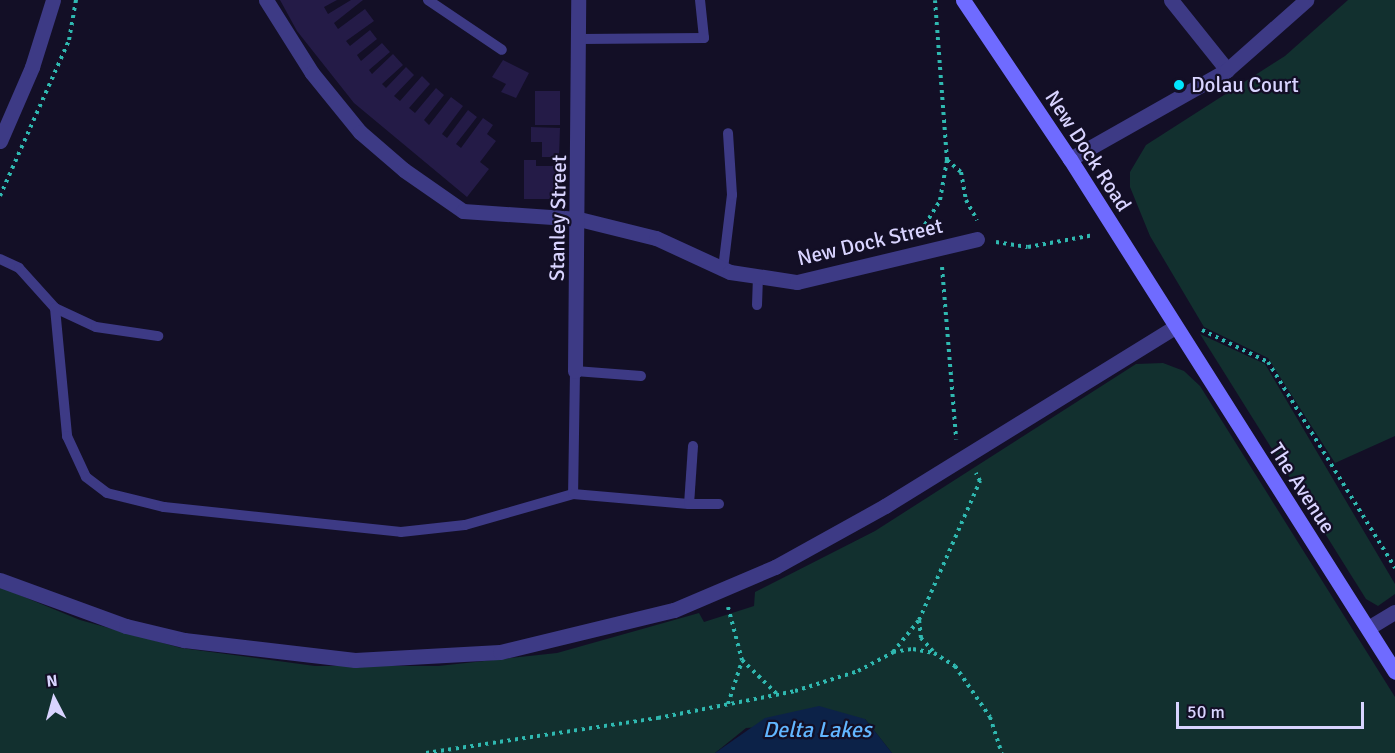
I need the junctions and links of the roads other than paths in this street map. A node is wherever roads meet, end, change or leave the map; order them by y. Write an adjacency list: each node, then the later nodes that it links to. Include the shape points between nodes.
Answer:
1 (52, 0): 13 (street, via 32,67)
2 (267, 0): 15 (street, New Dock Street, via 312,74 360,132 404,170 463,210)
3 (428, 0): 10 (lane)
4 (578, 0): 9 (street, Stanley Street)
5 (700, 0): 9 (lane, via 704,38)
6 (963, 0): 14 (main road, New Dock Road)
7 (1171, 0): 11 (street)
8 (1306, 0): 11 (street)
9 (581, 39): 15 (street, Stanley Street)
10 (502, 50)
11 (1227, 70): 14 (street)
12 (728, 133): 18 (lane, via 732,195)
13 (0, 141)
14 (1070, 159): 22 (main road, New Dock Road)
15 (579, 219): 18 (street, New Dock Street, via 656,238); 24 (street, Stanley Street)
16 (977, 238): 19 (street, New Dock Street, via 797,282)
17 (0, 259): 21 (lane, via 19,268)
18 (723, 269): 19 (street, New Dock Street)
19 (758, 276): 20 (lane)
20 (757, 305)
21 (55, 308): 23 (lane, via 96,327); 27 (lane, via 67,436 86,477 107,493 164,507 401,532 465,525)
22 (1178, 334): 30 (street, via 775,567 633,621 500,652 355,660 184,640 116,622); 32 (main road, The Avenue)
23 (158, 336)
24 (575, 371): 25 (lane); 27 (lane)
25 (641, 376)
26 (693, 446): 28 (lane)
27 (573, 494): 28 (lane)
28 (689, 504): 29 (lane)
29 (719, 504)
30 (0, 580)
31 (1395, 612): 32 (street)
32 (1368, 628): 33 (main road, The Avenue)
33 (1395, 672)

